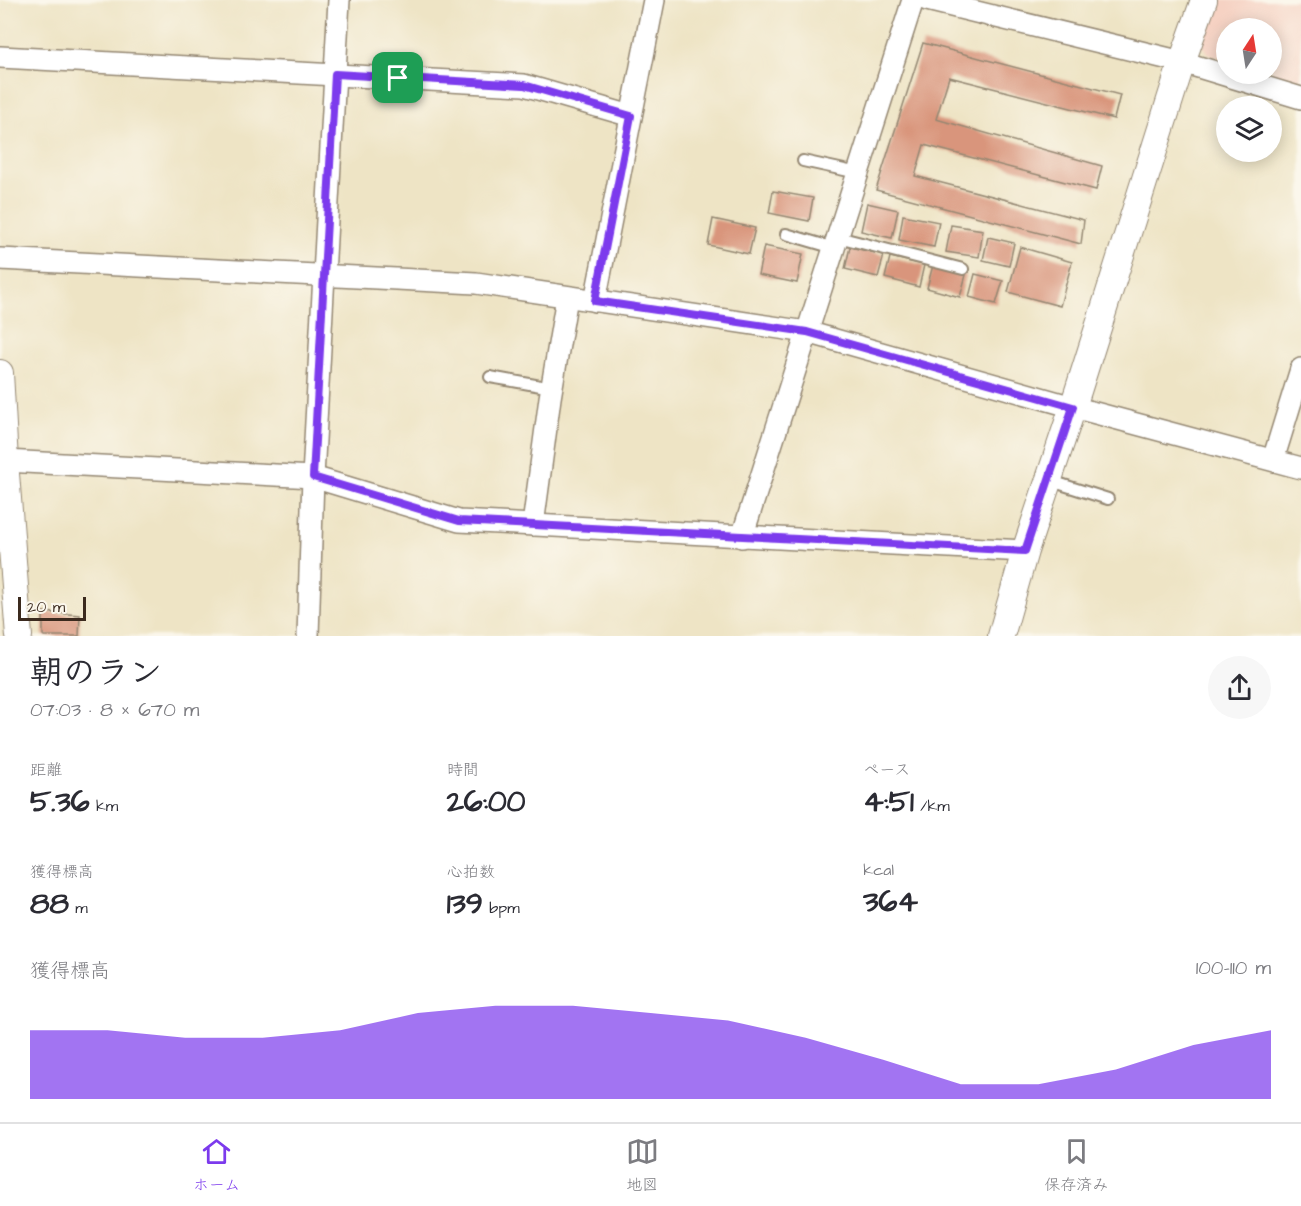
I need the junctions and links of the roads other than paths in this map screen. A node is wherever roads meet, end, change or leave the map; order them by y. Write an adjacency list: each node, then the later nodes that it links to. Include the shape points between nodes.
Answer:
1 (339, 0): 8 (street)
2 (654, 0): 10 (street)
3 (913, 0): 12 (street)
4 (927, 0): 7 (street)
5 (1204, 0): 7 (street)
6 (0, 57): 8 (street)
7 (1182, 62): 9 (street); 25 (street)
8 (335, 74): 10 (street, via 524,85); 17 (street)
9 (1301, 98)
10 (631, 116): 19 (street)
11 (803, 161): 12 (lane)
12 (858, 173): 14 (street)
13 (786, 234): 14 (lane)
14 (836, 242): 16 (lane); 20 (street)
15 (0, 259): 17 (street)
16 (963, 269)
17 (324, 276): 18 (street, via 476,283); 29 (street)
18 (567, 297): 19 (street); 24 (street)
19 (595, 301): 20 (street)
20 (807, 332): 25 (street); 33 (street)
21 (1301, 369): 26 (street)
22 (0, 373): 27 (street)
23 (490, 377): 24 (lane)
24 (552, 388): 32 (street)
25 (1073, 407): 26 (street); 30 (street)
26 (1273, 460): 28 (street)
27 (5, 461): 29 (street); 35 (street)
28 (1301, 468)
29 (313, 477): 32 (street, via 459,521); 36 (street)
30 (1048, 480): 31 (lane); 34 (street)
31 (1108, 499)
32 (533, 525): 33 (street)
33 (742, 537): 34 (street)
34 (1025, 551): 37 (street)
35 (19, 636)
36 (308, 636)
37 (1001, 636)

